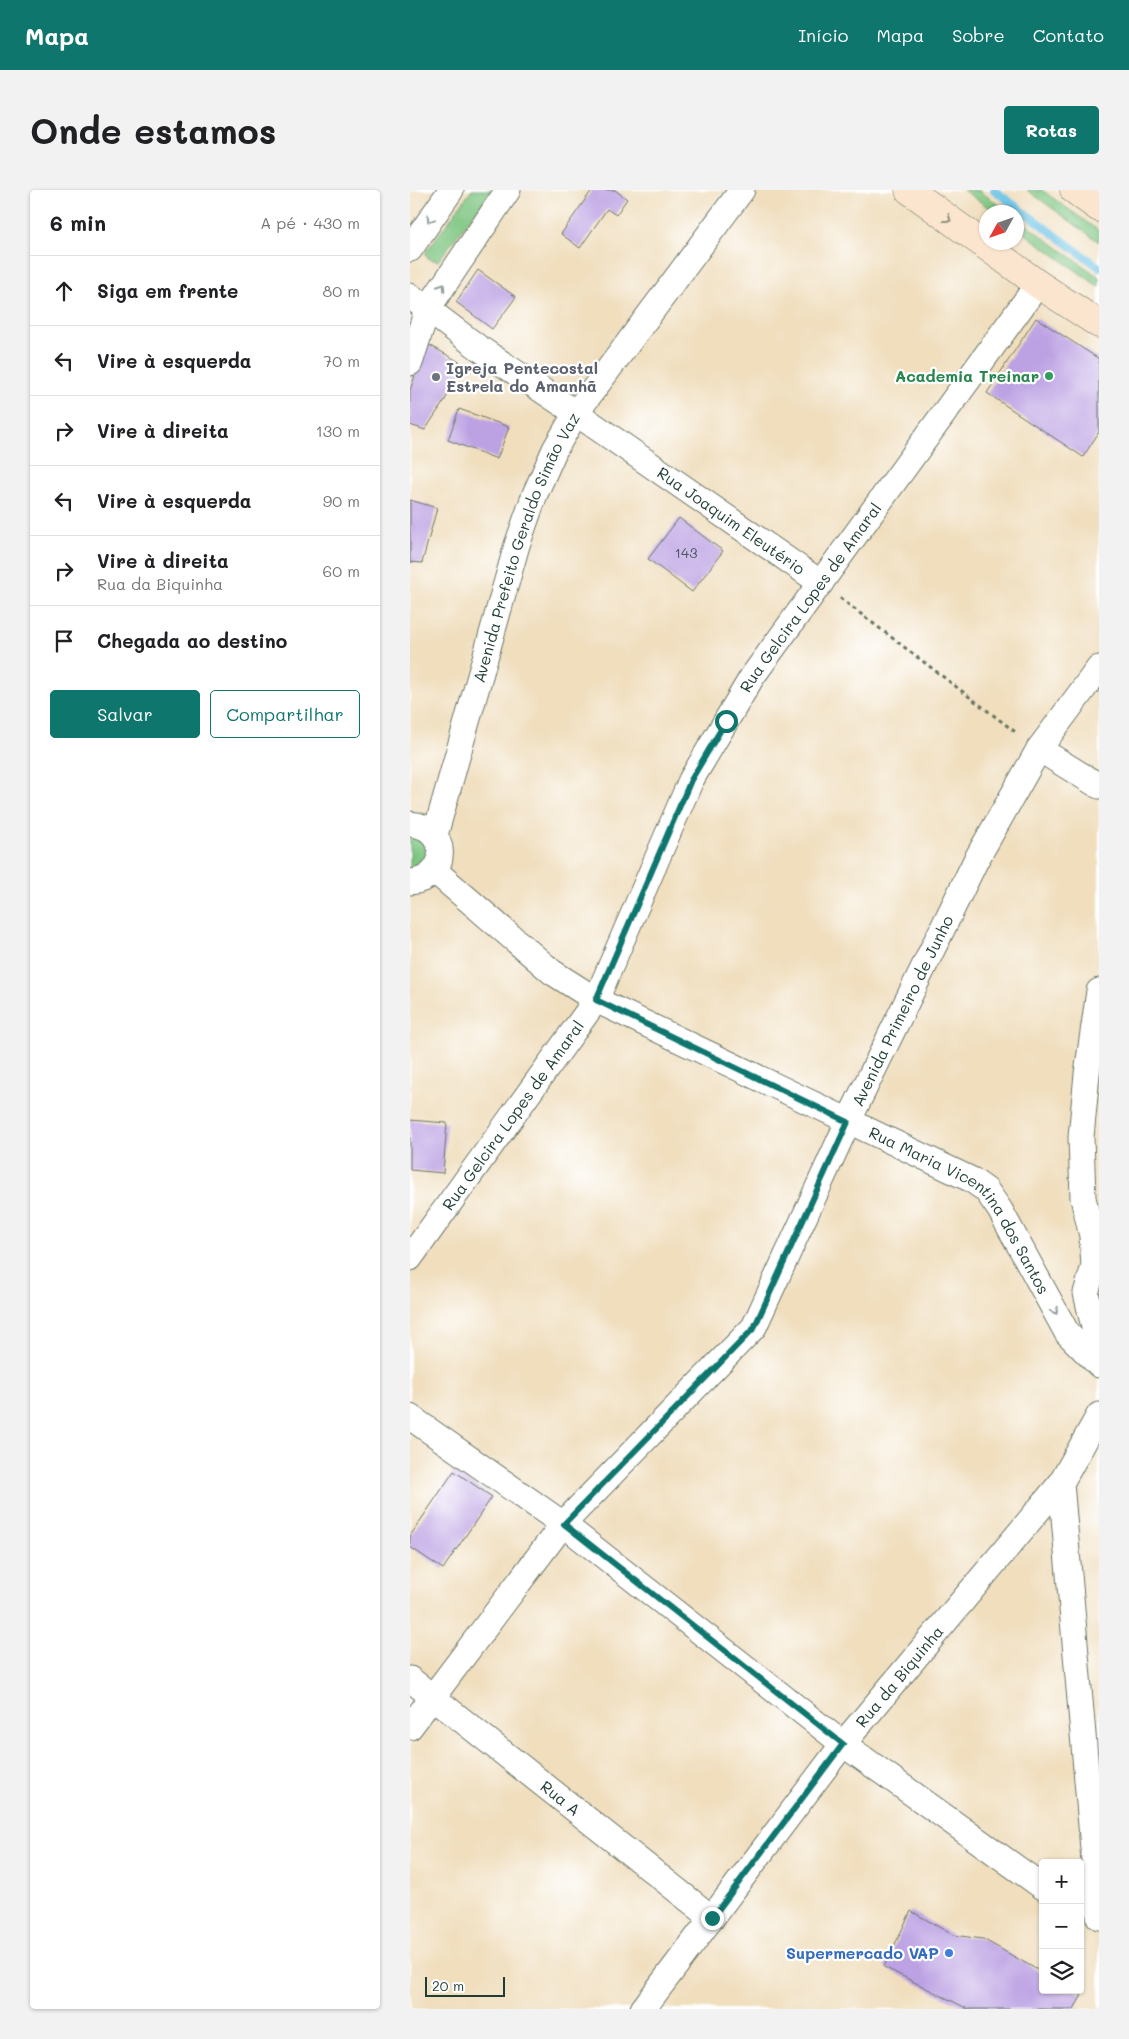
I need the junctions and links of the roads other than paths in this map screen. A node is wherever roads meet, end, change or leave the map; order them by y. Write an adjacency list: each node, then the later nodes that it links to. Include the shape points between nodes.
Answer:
1 (451, 190): 5 (street, one-way to 5)
2 (508, 190): 7 (street, one-way to 2)
3 (742, 190): 10 (street, Avenida Prefeito Geraldo Simão Vaz)
4 (909, 190): 6 (main road, one-way to 6)
5 (410, 248)
6 (1038, 284): 8 (main road); 11 (street, Rua Gelcira Lopes de Amaral)
7 (418, 303): 9 (street); 10 (street, Rua Joaquim Eleutério)
8 (1099, 324)
9 (410, 363)
10 (576, 413): 11 (street, Rua Joaquim Eleutério); 15 (street, Avenida Prefeito Geraldo Simão Vaz, via 555,449 536,494)
11 (821, 583): 18 (street, Rua Gelcira Lopes de Amaral, via 752,677 691,780)
12 (1099, 668): 13 (street, Avenida Primeiro de Junho)
13 (1038, 750): 14 (street); 19 (street, Avenida Primeiro de Junho, via 976,860)
14 (1099, 786)
15 (421, 826): 16 (street, via 441,853 439,862)
16 (421, 880): 18 (street, Rua Maria Vicentina dos Santos)
17 (1099, 991): 21 (street, via 1081,1137 1083,1198)
18 (596, 1000): 19 (street, Rua Maria Vicentina dos Santos); 20 (street, Rua Gelcira Lopes de Amaral)
19 (848, 1122): 23 (street, Rua Maria Vicentina dos Santos, one-way to 23, via 972,1180 986,1190 1067,1333); 27 (street, Avenida Primeiro de Junho, via 754,1328)
20 (410, 1258)
21 (1096, 1261): 22 (street, via 1086,1293)
22 (1099, 1349)
23 (1099, 1365)
24 (1099, 1415): 26 (street, Rua da Biquinha)
25 (410, 1417): 27 (street)
26 (1060, 1483): 31 (street, Rua da Biquinha); 34 (street)
27 (564, 1524): 29 (street, Avenida Primeiro de Junho); 31 (street)
28 (410, 1679): 29 (street, Rua A)
29 (433, 1696): 30 (street, Avenida Primeiro de Junho); 35 (street, Rua A)
30 (410, 1727)
31 (843, 1744): 32 (street); 35 (street, Rua da Biquinha)
32 (1039, 1884)
33 (1084, 1917): 36 (street)
34 (1099, 1917)
35 (712, 1918): 37 (street, Rua da Biquinha)
36 (1099, 1928)
37 (643, 2009)

